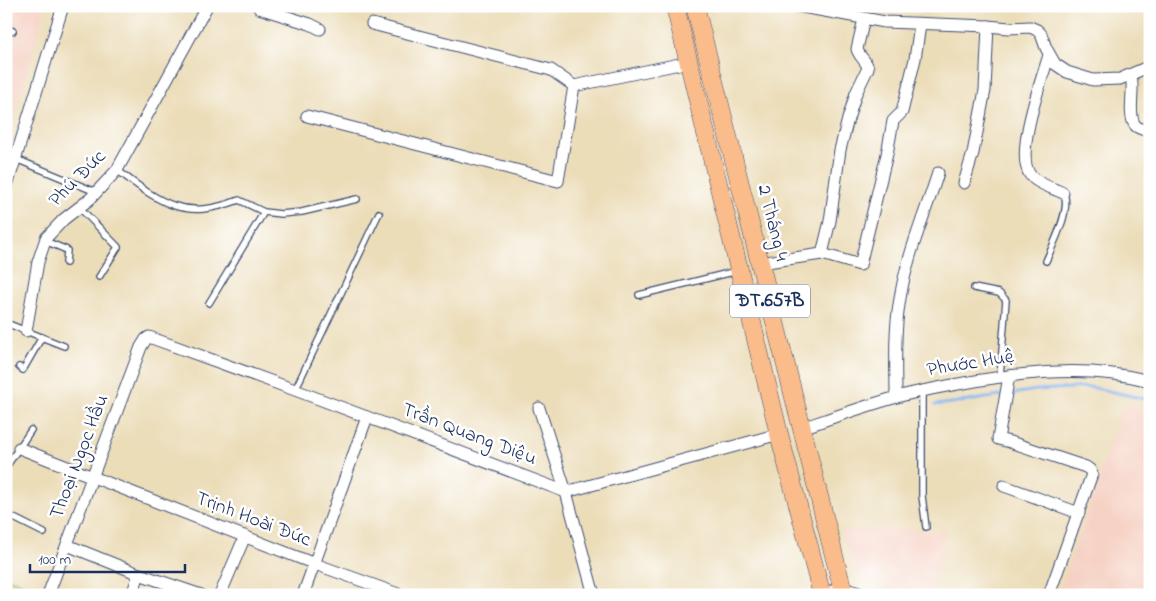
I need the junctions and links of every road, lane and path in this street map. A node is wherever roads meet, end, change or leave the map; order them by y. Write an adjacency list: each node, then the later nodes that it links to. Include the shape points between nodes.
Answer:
1 (63, 6): 19 (street)
2 (207, 6): 20 (street, Phú Đức)
3 (260, 6): 11 (street)
4 (675, 6): 13 (main road, ĐT.657B)
5 (695, 6): 34 (main road, 2 Tháng 4 / ĐT.657B)
6 (797, 6): 7 (street)
7 (864, 19): 9 (street); 31 (street, via 857,49 868,68 856,93 840,150)
8 (372, 24): 16 (street, via 551,70)
9 (920, 25): 10 (street); 31 (street, via 902,112 893,121 860,265)
10 (988, 26): 12 (street, via 1037,30); 22 (street, via 985,90)
11 (320, 29)
12 (1049, 55): 15 (street, via 1067,72 1087,79 1104,81); 25 (street, via 1033,106 1026,169 1042,184)
13 (689, 62): 16 (street); 35 (main road, ĐT.657B)
14 (1150, 66): 15 (street)
15 (1131, 76): 18 (street, via 1134,124)
16 (574, 86): 17 (street, via 558,180)
17 (307, 116)
18 (1150, 132)
19 (16, 159): 23 (street); 24 (lane)
20 (117, 170): 24 (street, Phú Đức); 28 (lane, via 154,197 176,208 206,210 240,200)
21 (938, 173): 50 (street, via 914,243 898,305)
22 (964, 183)
23 (6, 189)
24 (96, 192): 27 (street, Phú Đức)
25 (1063, 193): 32 (lane, via 1066,202 1058,235)
26 (357, 199): 28 (lane, via 302,212)
27 (79, 207): 30 (street, Phú Đức); 36 (lane, via 118,247)
28 (264, 212): 39 (lane)
29 (378, 213): 48 (lane)
30 (45, 241): 33 (lane, via 67,250); 41 (street, Phú Đức, via 38,262)
31 (822, 254): 34 (street)
32 (1046, 260)
33 (66, 263)
34 (760, 263): 53 (main road, 2 Tháng 4 / ĐT.657B)
35 (739, 271): 38 (lane); 55 (main road, ĐT.657B)
36 (99, 277)
37 (974, 288): 46 (lane, via 998,293 1006,300)
38 (639, 295)
39 (209, 303)
40 (6, 323): 41 (lane)
41 (26, 331): 42 (lane)
42 (42, 337): 44 (lane); 45 (lane, via 23,370)
43 (151, 338): 48 (street, Trần Quang Diệu); 58 (street, Thoại Ngọc Hầu, via 140,347)
44 (64, 346)
45 (18, 367)
46 (1004, 376): 47 (street, Phước Huệ, via 1071,371); 49 (street, Phước Huệ); 61 (street, via 998,439 1090,470 1091,479)
47 (1150, 381)
48 (295, 390): 52 (street, Trần Quang Diệu)
49 (922, 391): 50 (street, Phước Huệ); 63 (lane, via 922,496)
50 (896, 397): 53 (street, Phước Huệ)
51 (539, 408): 60 (street)
52 (366, 417): 60 (street, Trần Quang Diệu); 67 (street)
53 (802, 428): 69 (main road, 2 Tháng 4 / ĐT.657B)
54 (31, 430): 56 (lane)
55 (779, 434): 60 (street); 77 (main road, ĐT.657B)
56 (19, 448): 57 (lane); 58 (street, Trịnh Hoài Đức)
57 (6, 467)
58 (93, 478): 65 (street, Trịnh Hoài Đức); 66 (street, Thoại Ngọc Hầu)
59 (1004, 486): 61 (street)
60 (566, 492): 76 (street)
61 (1079, 513): 78 (street)
62 (6, 514): 64 (lane)
63 (926, 527)
64 (44, 533)
65 (245, 536): 67 (street, Trịnh Hoài Đức); 73 (street)
66 (67, 545): 68 (street); 70 (street, Thoại Ngọc Hầu)
67 (315, 564): 74 (street); 75 (street, Trịnh Hoài Đức)
68 (139, 574): 71 (street); 72 (street)
69 (849, 593): 77 (street)
70 (48, 595)
71 (132, 595)
72 (201, 595)
73 (220, 595)
74 (303, 595)
75 (401, 595)
76 (594, 595)
77 (823, 595)
78 (1049, 595)

